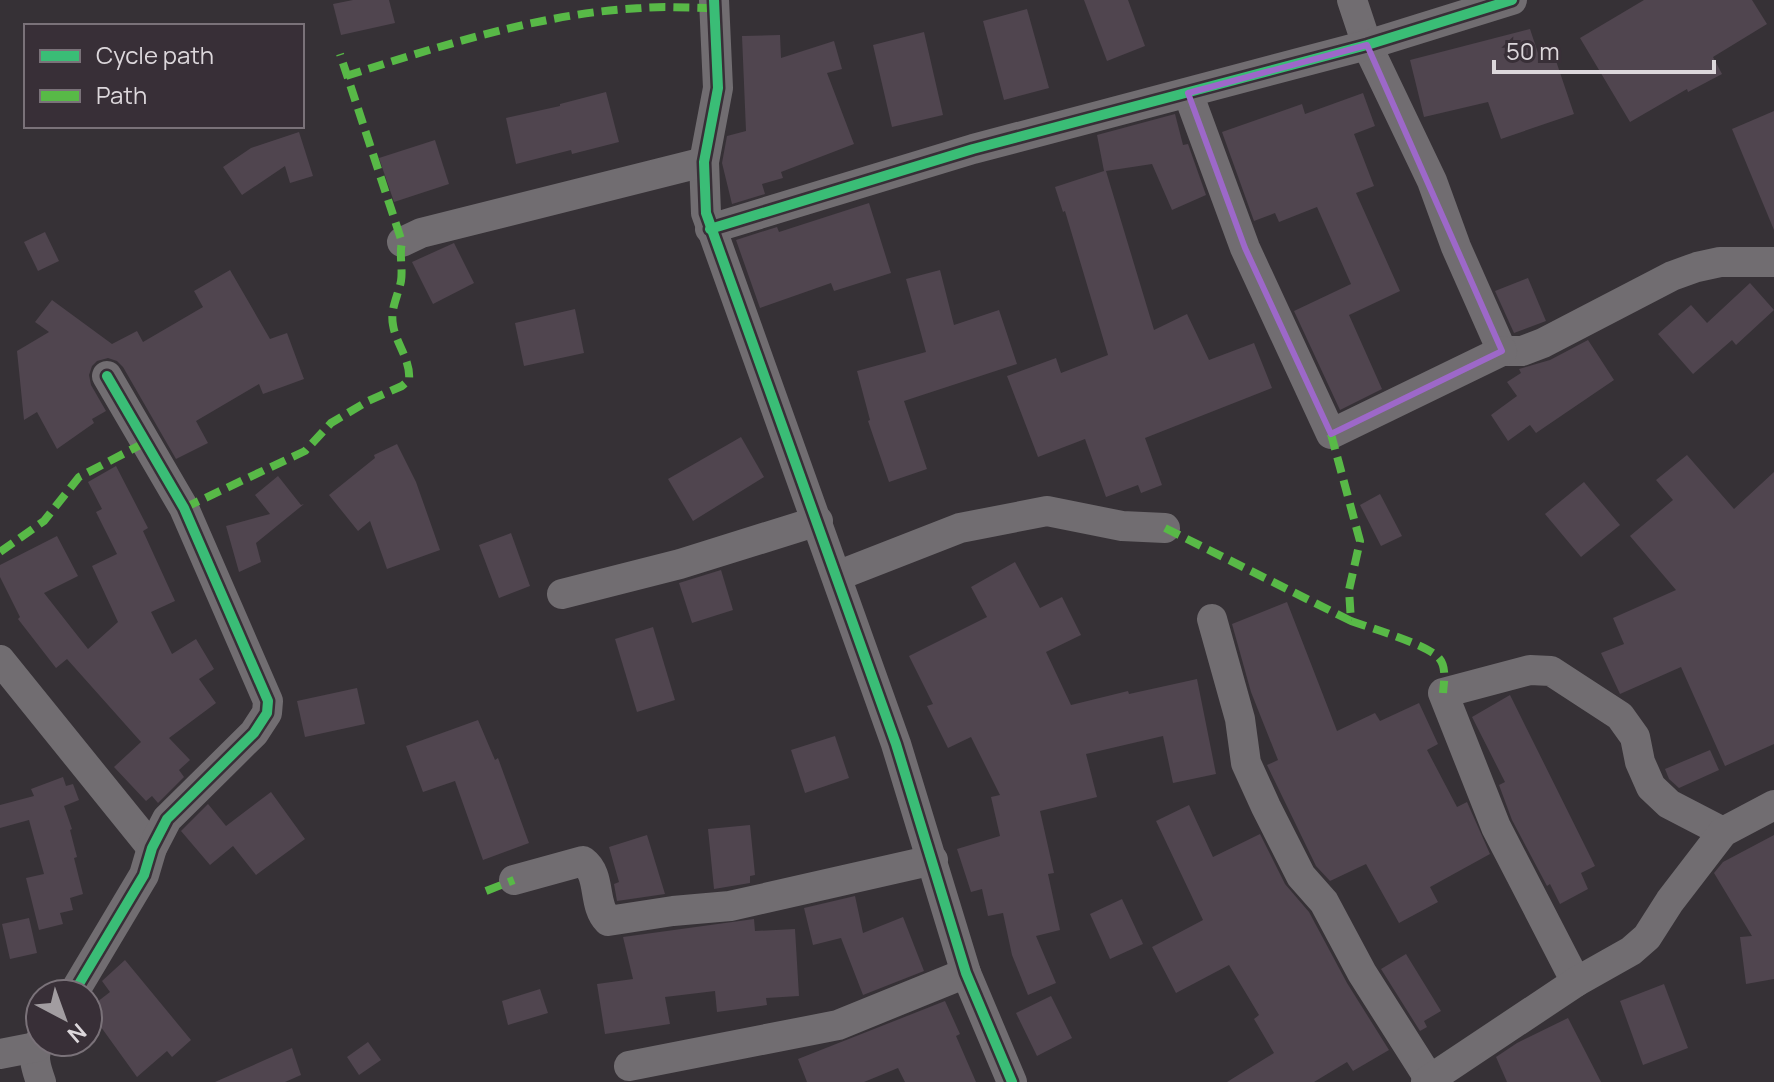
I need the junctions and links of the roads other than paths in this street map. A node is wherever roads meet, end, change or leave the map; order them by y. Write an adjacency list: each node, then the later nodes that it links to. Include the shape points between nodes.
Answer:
1 (714, 0): 6 (street, via 718,88)
2 (1352, 0): 4 (street)
3 (1512, 0): 4 (street)
4 (1367, 45): 5 (street); 10 (street, via 1432,181)
5 (1188, 93): 7 (street, via 973,149); 10 (street, via 1245,248 1331,434)
6 (704, 162): 7 (street, via 703,197); 8 (street)
7 (710, 229): 12 (street)
8 (402, 242)
9 (1774, 262): 10 (street, via 1697,267 1543,343)
10 (1502, 351)
11 (107, 376): 20 (street, via 184,508 268,701 262,723 167,819)
12 (818, 521): 14 (street); 15 (street)
13 (1165, 528): 14 (street, via 1122,526 1047,511 960,528)
14 (837, 576): 21 (street)
15 (562, 594)
16 (1212, 619): 30 (street, via 1240,719 1246,763 1266,807 1301,876 1324,902)
17 (0, 660): 20 (street)
18 (1774, 805): 19 (street)
19 (1723, 832): 25 (street, via 1647,937); 25 (street, via 1660,796 1640,762 1635,737 1620,716 1551,671 1530,670 1443,693 1496,827)
20 (152, 848): 24 (street, via 144,875)
21 (933, 860): 22 (street, via 730,906 616,921 602,915 591,868 583,861); 23 (street)
22 (514, 880)
23 (966, 973): 29 (street, via 838,1025); 32 (street)
24 (83, 978)
25 (1576, 982): 30 (street)
26 (24, 1048): 27 (street)
27 (0, 1054)
28 (36, 1058): 31 (street)
29 (629, 1066)
30 (1428, 1081)
31 (41, 1082)
32 (1012, 1082)

